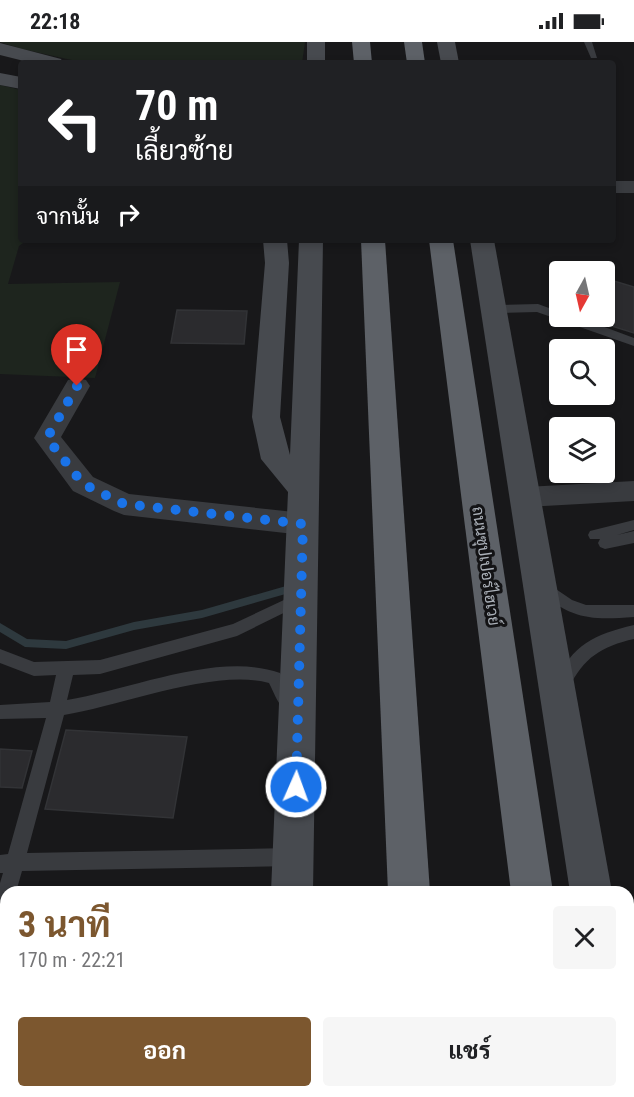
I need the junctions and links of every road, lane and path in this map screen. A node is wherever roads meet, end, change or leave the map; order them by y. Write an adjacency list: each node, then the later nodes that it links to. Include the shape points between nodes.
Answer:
1 (316, 42): 9 (main road)
2 (362, 42): 10 (highway)
3 (413, 42): 11 (highway)
4 (446, 42): 12 (main road)
5 (588, 42): 7 (lane)
6 (0, 49): 8 (main road)
7 (594, 56)
8 (42, 60)
9 (316, 60)
10 (363, 60)
11 (416, 60)
12 (449, 60)
13 (0, 69): 14 (main road)
14 (18, 72)
15 (0, 80): 16 (main road)
16 (18, 83)
17 (616, 187): 18 (street)
18 (634, 187)
19 (274, 243): 31 (main road, via 277,263 266,417 276,459)
20 (302, 243): 25 (main road)
21 (311, 243): 25 (main road)
22 (373, 243): 51 (highway)
23 (441, 243): 52 (highway, ถนนซุปเปอร์ไฮเวย์)
24 (484, 243): 26 (main road)
25 (309, 303): 31 (main road)
26 (495, 309): 27 (lane, via 538,308); 33 (main road)
27 (549, 312)
28 (592, 327): 29 (lane)
29 (634, 342)
30 (77, 386): 34 (street, via 47,438 83,484 124,504)
31 (304, 490): 34 (main road)
32 (634, 491): 33 (street)
33 (526, 497): 37 (main road)
34 (303, 524): 38 (main road)
35 (634, 525): 36 (lane, via 598,540)
36 (634, 537)
37 (540, 583): 39 (lane, via 573,610 585,614); 43 (main road)
38 (301, 598): 42 (lane, via 237,629 100,667); 46 (main road)
39 (634, 611)
40 (634, 632): 43 (lane, via 589,646 569,669)
41 (0, 656): 42 (lane, via 34,669)
42 (66, 669): 44 (lane)
43 (558, 693): 53 (main road)
44 (57, 710): 45 (lane); 46 (lane, via 241,671 274,678); 48 (lane)
45 (0, 712)
46 (298, 718): 47 (main road)
47 (294, 857): 48 (lane); 50 (main road)
48 (7, 863): 49 (lane)
49 (6, 886)
50 (292, 886)
51 (409, 886)
52 (531, 886)
53 (590, 886)

